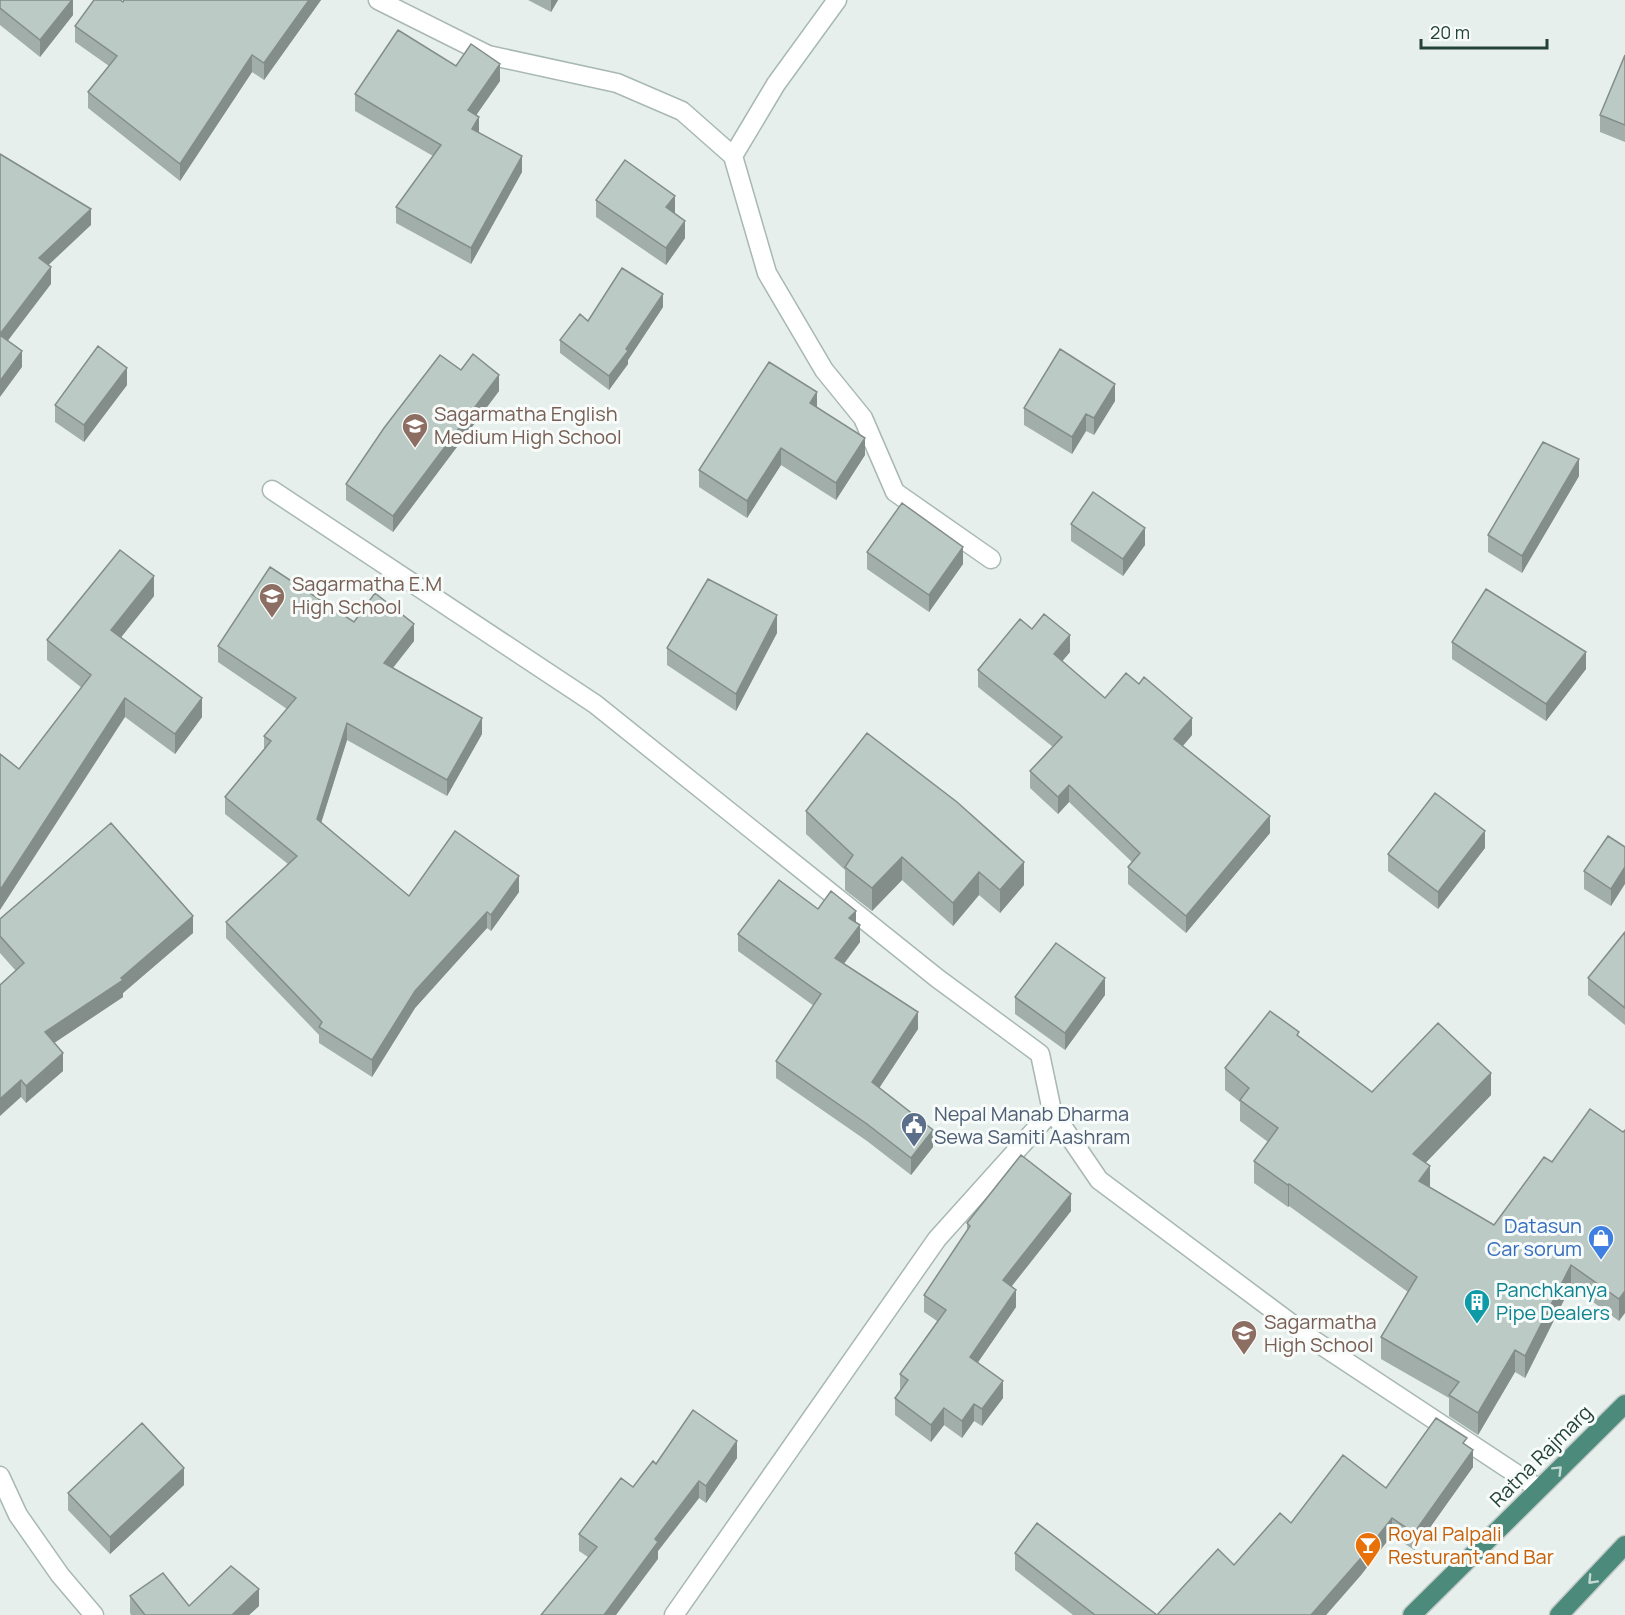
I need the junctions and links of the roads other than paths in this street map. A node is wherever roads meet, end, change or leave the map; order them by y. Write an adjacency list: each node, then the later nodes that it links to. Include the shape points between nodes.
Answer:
1 (378, 0): 3 (street, via 488,55 617,83 682,111)
2 (837, 0): 3 (street, via 776,84)
3 (733, 156): 5 (street, via 767,273 824,370 863,418 895,492)
4 (272, 490): 6 (street, via 595,704 937,978 1040,1054)
5 (991, 559)
6 (1052, 1111): 9 (street, via 1099,1180 1312,1339); 12 (street, via 937,1239)
7 (1625, 1404): 9 (highway, Ratna Rajmarg, one-way to 7)
8 (0, 1476): 11 (street, via 18,1515)
9 (1539, 1489): 13 (highway, Ratna Rajmarg)
10 (1625, 1545): 14 (highway, one-way to 14)
11 (94, 1615)
12 (674, 1615)
13 (1412, 1615)
14 (1559, 1615)

